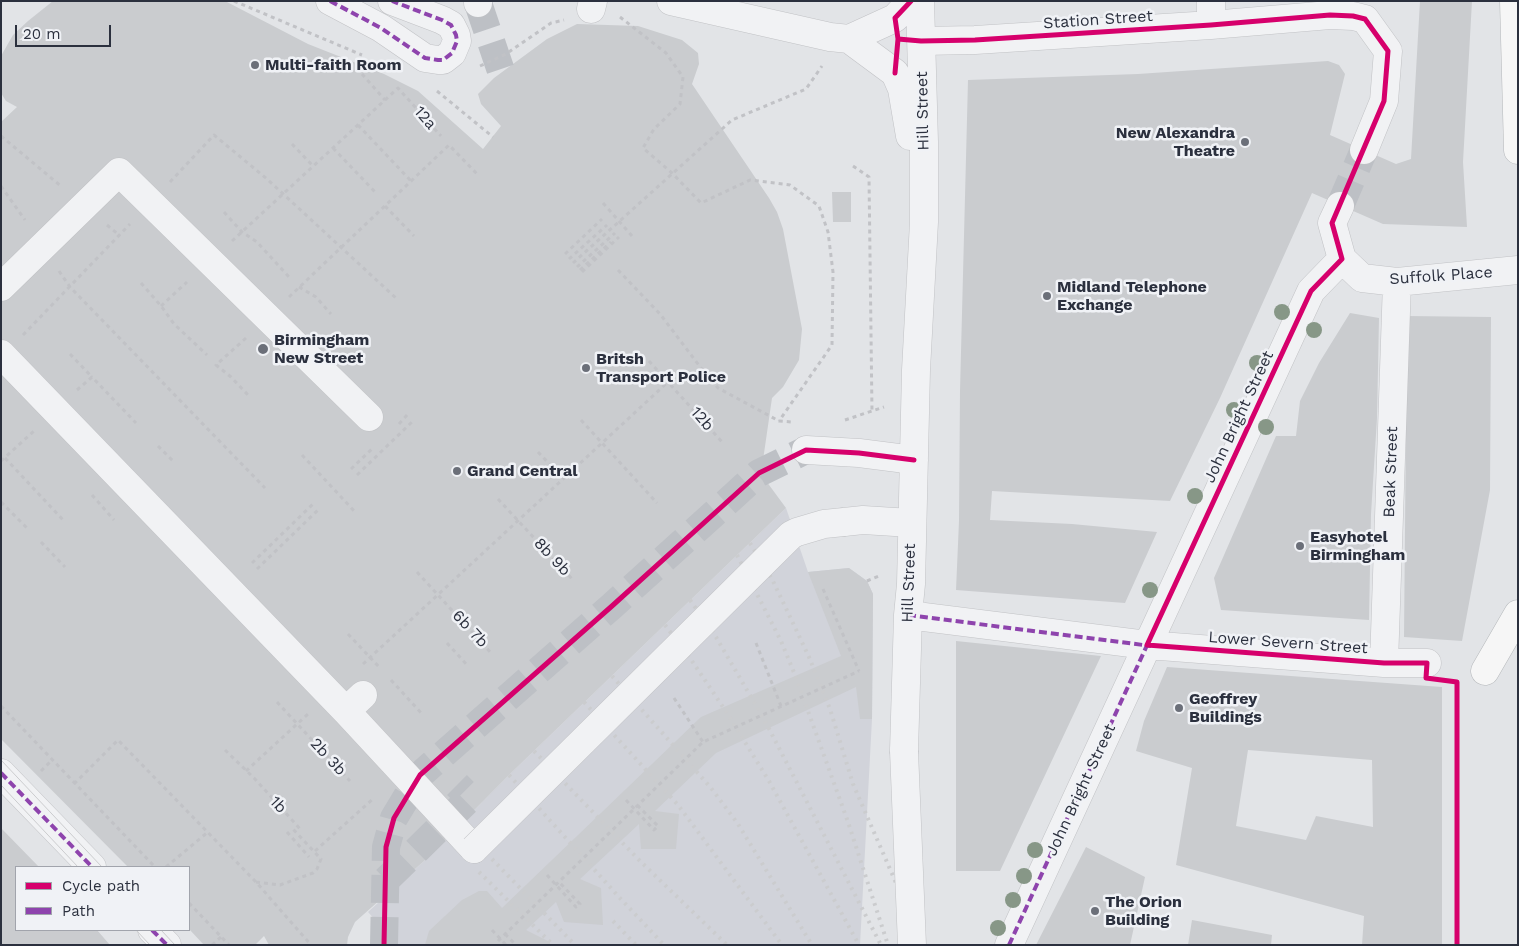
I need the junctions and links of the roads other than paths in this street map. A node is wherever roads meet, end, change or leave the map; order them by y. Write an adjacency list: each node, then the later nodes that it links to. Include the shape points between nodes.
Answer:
1 (330, 1): 2 (street, via 381,28 426,58 443,60 452,54 457,41 451,25)
2 (392, 1)
3 (671, 1): 8 (street)
4 (911, 1): 8 (street, via 896,18)
5 (920, 1): 9 (street, Hill Street)
6 (1514, 1): 11 (highway)
7 (1211, 13): 9 (street, Station Street, via 975,40); 10 (street, Station Street, via 1353,16 1364,20 1388,51 1384,101)
8 (849, 39): 13 (street, Hill Street, via 895,73 902,89)
9 (922, 40): 13 (street, Hill Street)
10 (1364, 150)
11 (1518, 150)
12 (1340, 206): 14 (street, via 1332,223)
13 (924, 222): 21 (street, Hill Street)
14 (1342, 259): 16 (street, Suffolk Place, via 1362,278); 25 (street, John Bright Street, via 1311,291)
15 (1518, 270): 16 (street, Suffolk Place)
16 (1397, 282): 26 (street, Beak Street)
17 (1, 287): 19 (street, via 120,172)
18 (9, 347): 22 (street, bridge, via 355,692 474,849 791,535 824,524 863,520)
19 (369, 417)
20 (806, 450): 21 (street)
21 (914, 460): 22 (street, Hill Street)
22 (912, 523): 24 (street, Hill Street)
23 (1518, 614): 28 (highway)
24 (908, 615): 25 (street, Lower Severn Street); 33 (street, Hill Street, bridge, via 904,751)
25 (1147, 645): 26 (street, Lower Severn Street); 34 (street, John Bright Street)
26 (1384, 663): 27 (street, Lower Severn Street)
27 (1427, 663)
28 (1485, 671)
29 (1, 773): 30 (street)
30 (91, 866)
31 (153, 931): 32 (street)
32 (167, 945)
33 (912, 945)
34 (1009, 945)

